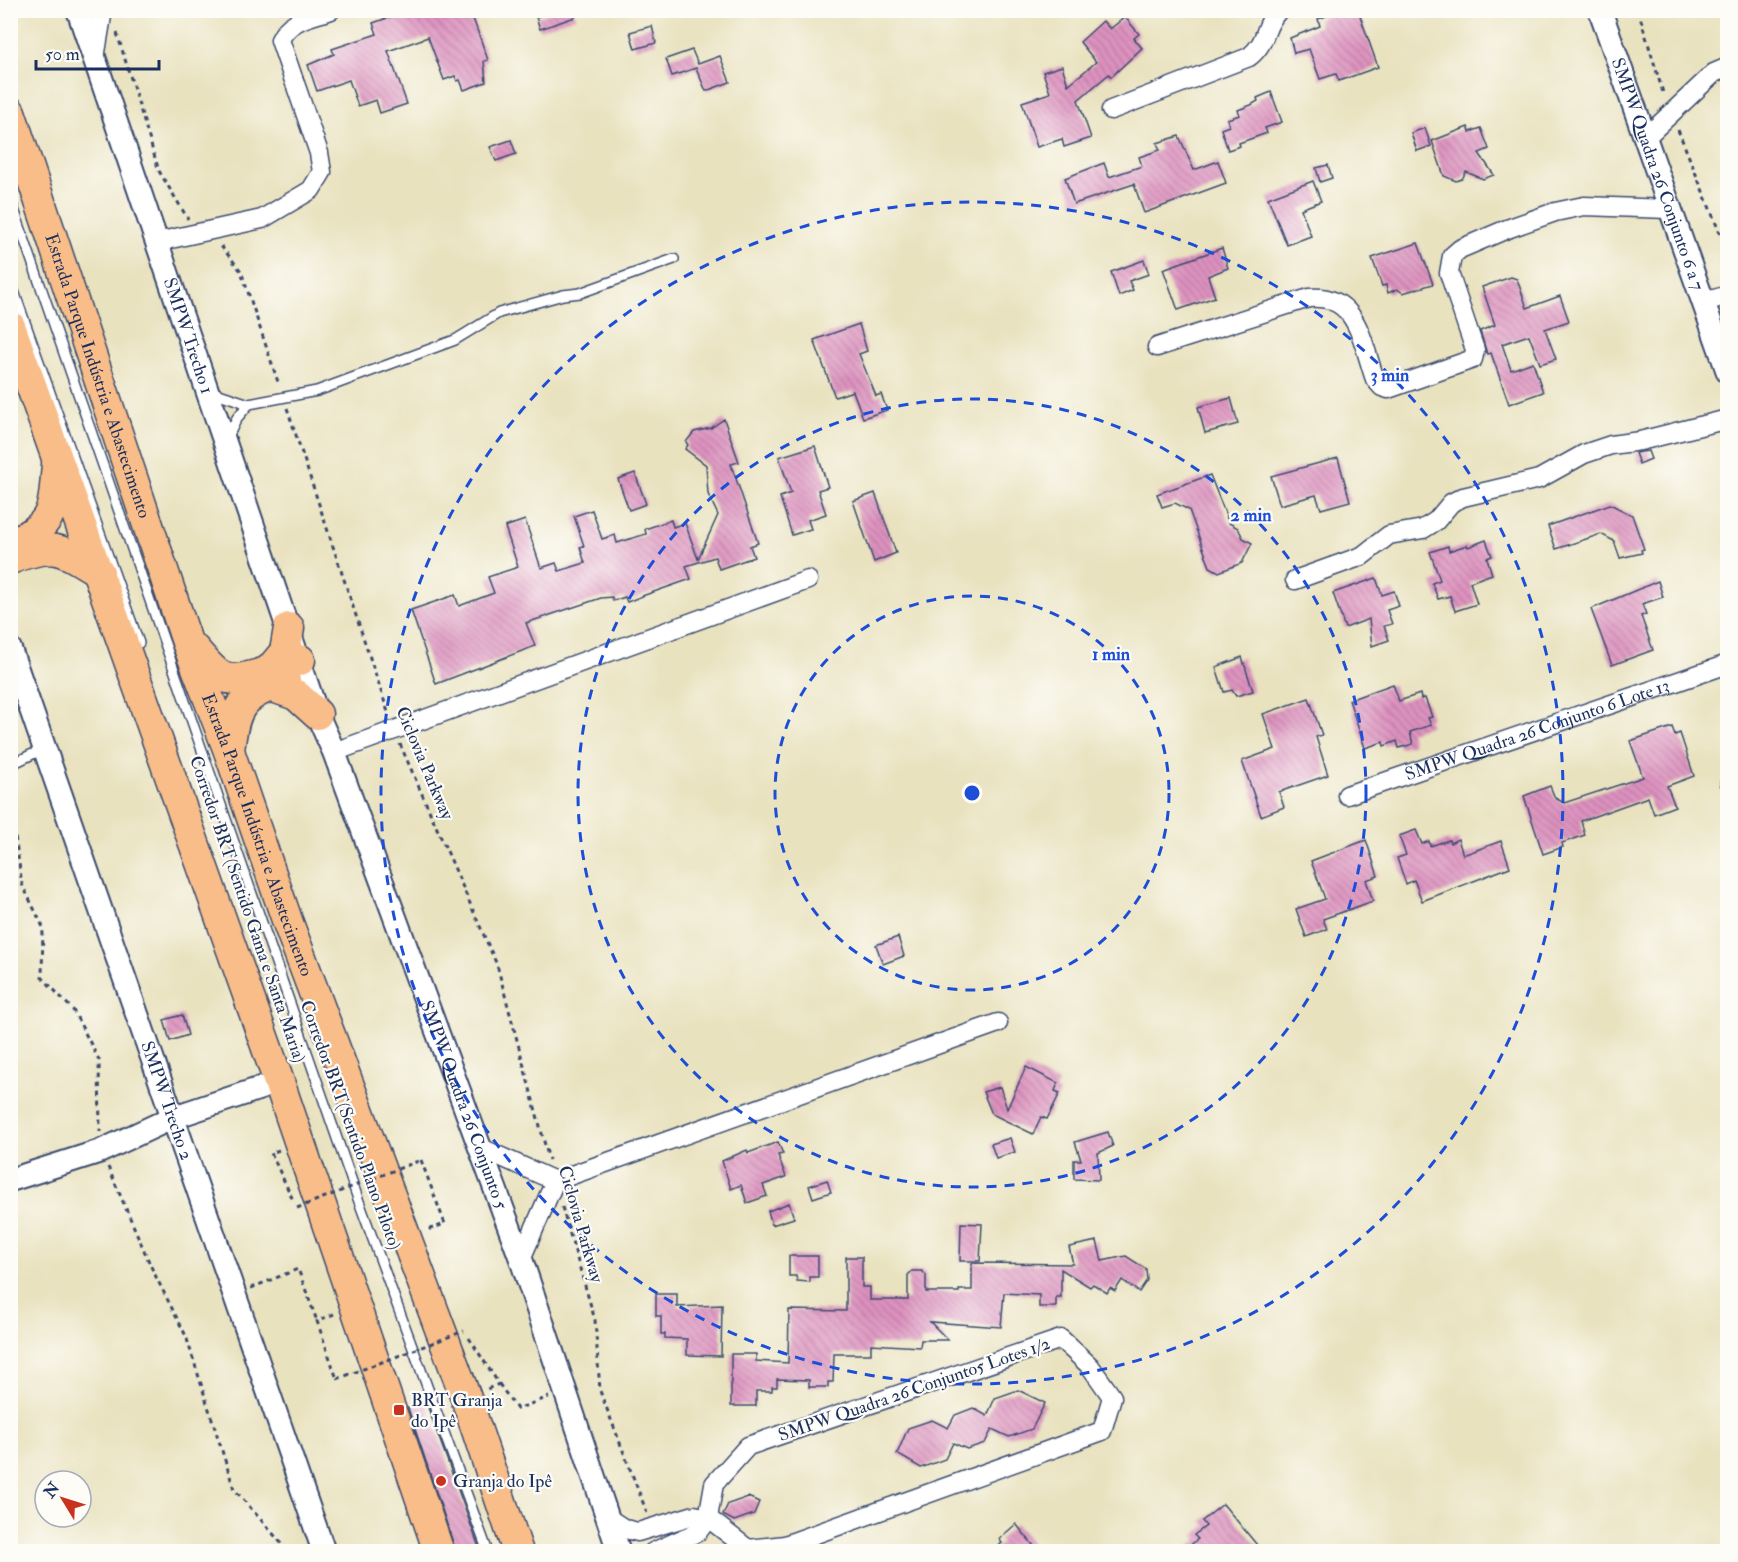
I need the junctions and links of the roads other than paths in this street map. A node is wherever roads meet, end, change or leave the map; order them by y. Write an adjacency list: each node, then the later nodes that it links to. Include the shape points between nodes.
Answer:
1 (78, 10): 6 (street, SMPW Trecho 1)
2 (331, 10): 13 (street, via 285,28 280,40 322,172 310,190 262,219)
3 (1279, 10): 8 (street, via 1263,43 1249,57)
4 (1599, 10): 10 (street, SMPW Quadra 26 Conjunto 6 a 7)
5 (108, 16): 6 (street)
6 (95, 60): 13 (street, SMPW Trecho 1)
7 (1728, 67): 10 (street, via 1714,73)
8 (1111, 110)
9 (10, 112): 32 (highway, Estrada Parque Indústria e Abastecimento)
10 (1644, 139): 12 (street, SMPW Quadra 26 Conjunto 6 a 7)
11 (10, 198): 57 (lane, Corredor BRT(Sentido Plano Piloto), via 357,1196)
12 (1668, 209): 17 (street, SMPW Quadra 26 Conjunto 6 a 7); 19 (street, via 1584,206 1555,212 1460,249 1452,256 1449,273 1475,350 1473,359 1388,389 1375,379 1350,312 1331,298 1309,298)
13 (157, 242): 21 (street, SMPW Trecho 1)
14 (674, 259): 22 (lane, via 580,293 499,313 455,340 318,391)
15 (10, 280): 34 (lane)
16 (1728, 296): 17 (street)
17 (1704, 302): 20 (street, SMPW Quadra 26 Conjunto 6 a 7)
18 (10, 326): 25 (highway)
19 (1157, 347)
20 (1728, 372)
21 (208, 391): 22 (lane); 24 (street, SMPW Trecho 1)
22 (249, 404): 24 (lane)
23 (1728, 419): 30 (street, via 1611,445 1584,454 1539,479 1463,497 1423,529 1389,534 1362,556)
24 (225, 442): 31 (street, SMPW Trecho 1)
25 (58, 455): 26 (highway, via 54,503 46,522 32,535); 28 (highway)
26 (10, 544)
27 (10, 559): 28 (highway, via 39,548 54,548)
28 (99, 572): 45 (highway)
29 (808, 580): 41 (street)
30 (1295, 580)
31 (289, 628): 36 (street, SMPW Trecho 1); 37 (highway, via 285,652)
32 (187, 642): 37 (highway, via 219,675); 40 (highway, Estrada Parque Indústria e Abastecimento)
33 (10, 650): 39 (street, SMPW Trecho 2)
34 (143, 655)
35 (1728, 664): 43 (street, SMPW Quadra 26 Conjunto 6 Lote 13)
36 (302, 668): 37 (highway); 38 (street, SMPW Quadra 26 Conjunto 5)
37 (270, 678): 38 (highway); 40 (highway, via 232,719)
38 (317, 714): 41 (street, SMPW Quadra 26 Conjunto 5)
39 (45, 748): 42 (lane); 46 (street, SMPW Trecho 2)
40 (229, 751): 58 (highway, Estrada Parque Indústria e Abastecimento, via 288,923 466,1398)
41 (334, 752): 47 (street, SMPW Quadra 26 Conjunto 5)
42 (10, 765)
43 (1347, 795)
44 (998, 1023): 49 (street)
45 (286, 1080): 46 (street); 55 (highway, via 355,1305)
46 (174, 1117): 48 (street, via 101,1151); 54 (street, SMPW Trecho 2)
47 (479, 1147): 49 (street); 51 (street, SMPW Quadra 26 Conjunto 5)
48 (10, 1180)
49 (555, 1181): 51 (street)
50 (330, 1198): 56 (lane)
51 (520, 1259): 52 (street, SMPW Quadra 26 Conjunto 5)
52 (608, 1518): 53 (street, via 639,1532 694,1515); 59 (street, SMPW Quadra 26 Conjunto 5)
53 (708, 1518): 53 (street, SMPW Quadra 26 Conjunto5 Lotes 1/2, via 748,1549 785,1545 1102,1431 1112,1397 1090,1366 1061,1339 748,1446 714,1484); 60 (street, via 698,1532)
54 (324, 1551)
55 (439, 1551)
56 (448, 1551)
57 (488, 1551)
58 (518, 1551)
59 (619, 1551)
60 (653, 1551)

